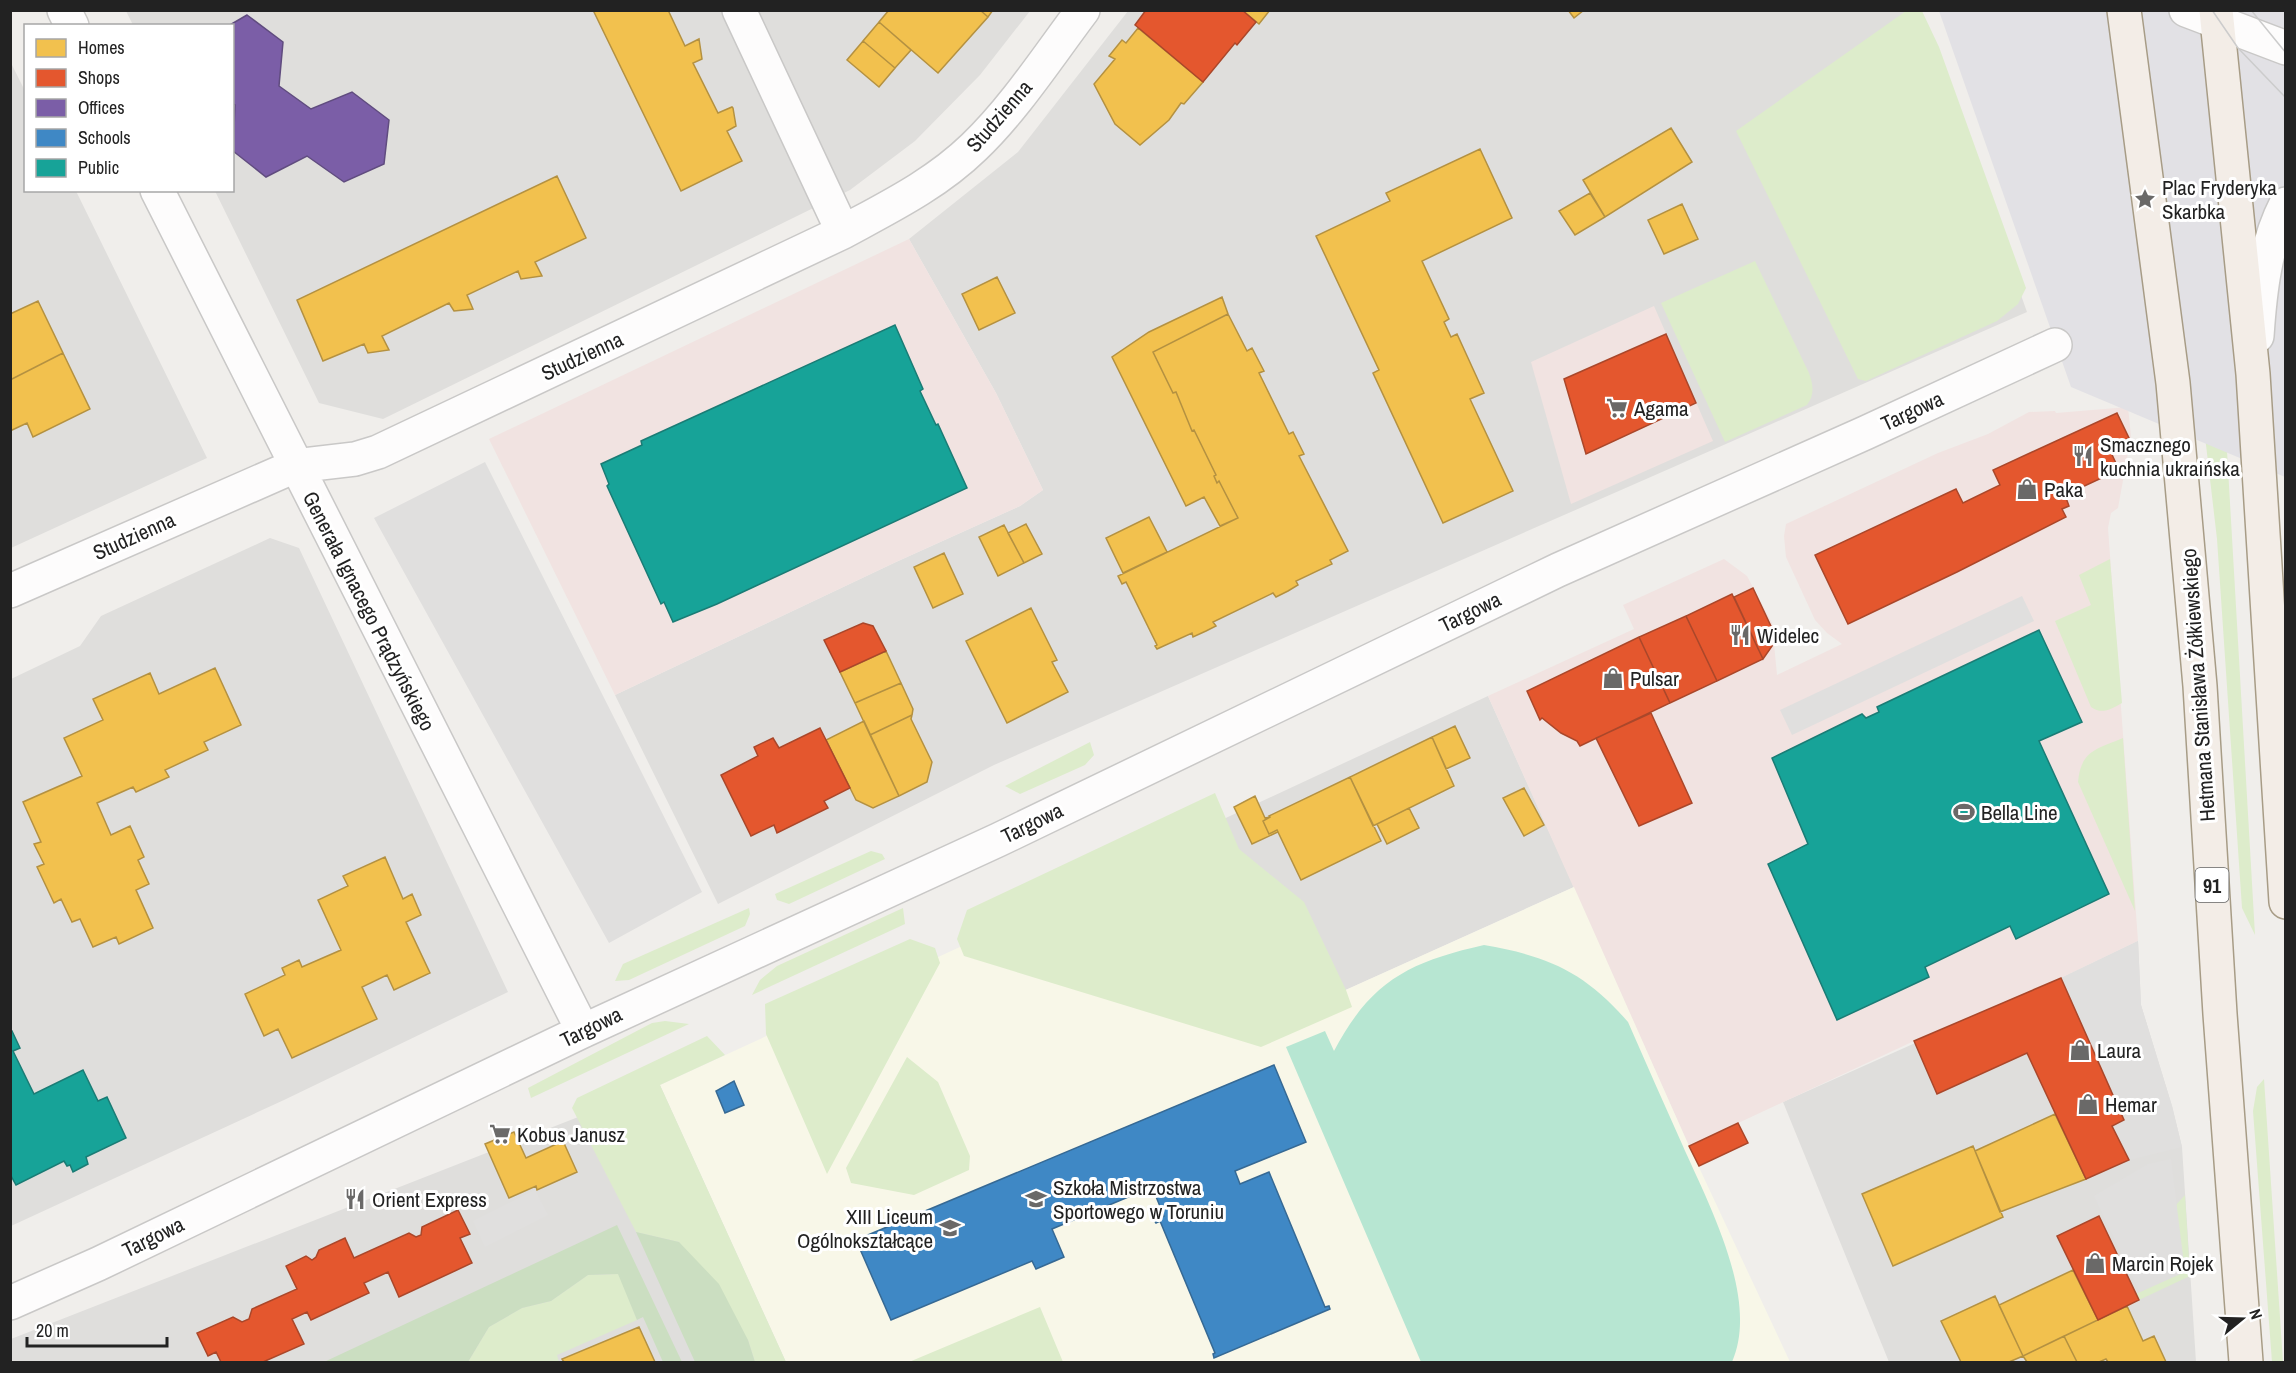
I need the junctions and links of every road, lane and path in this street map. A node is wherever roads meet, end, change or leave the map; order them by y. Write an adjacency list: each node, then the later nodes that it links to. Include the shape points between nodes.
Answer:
1 (64, 10): 7 (street)
2 (739, 10): 11 (street)
3 (1083, 10): 11 (street, Studzienna, via 974,147 927,185)
4 (2124, 10): 19 (main road, Hetmana Stanisława Żółkiewskiego / 91, via 2173,383 2200,686 2220,1026)
5 (2186, 10): 6 (street)
6 (2216, 16): 8 (street); 13 (main road)
7 (71, 24)
8 (2286, 48)
9 (158, 192): 14 (street, Generała Ignacego Prądzyńskiego)
10 (2286, 204): 13 (street, via 2269,248)
11 (843, 232): 14 (street, Studzienna, via 378,452 355,459)
12 (2055, 345): 17 (street, Targowa, via 1558,570 998,840)
13 (2253, 374): 16 (main road)
14 (295, 466): 15 (street, Studzienna); 17 (street, Generała Ignacego Prądzyńskiego)
15 (10, 591)
16 (2286, 902)
17 (584, 1030): 18 (street, Targowa)
18 (10, 1303)
19 (2246, 1362)

